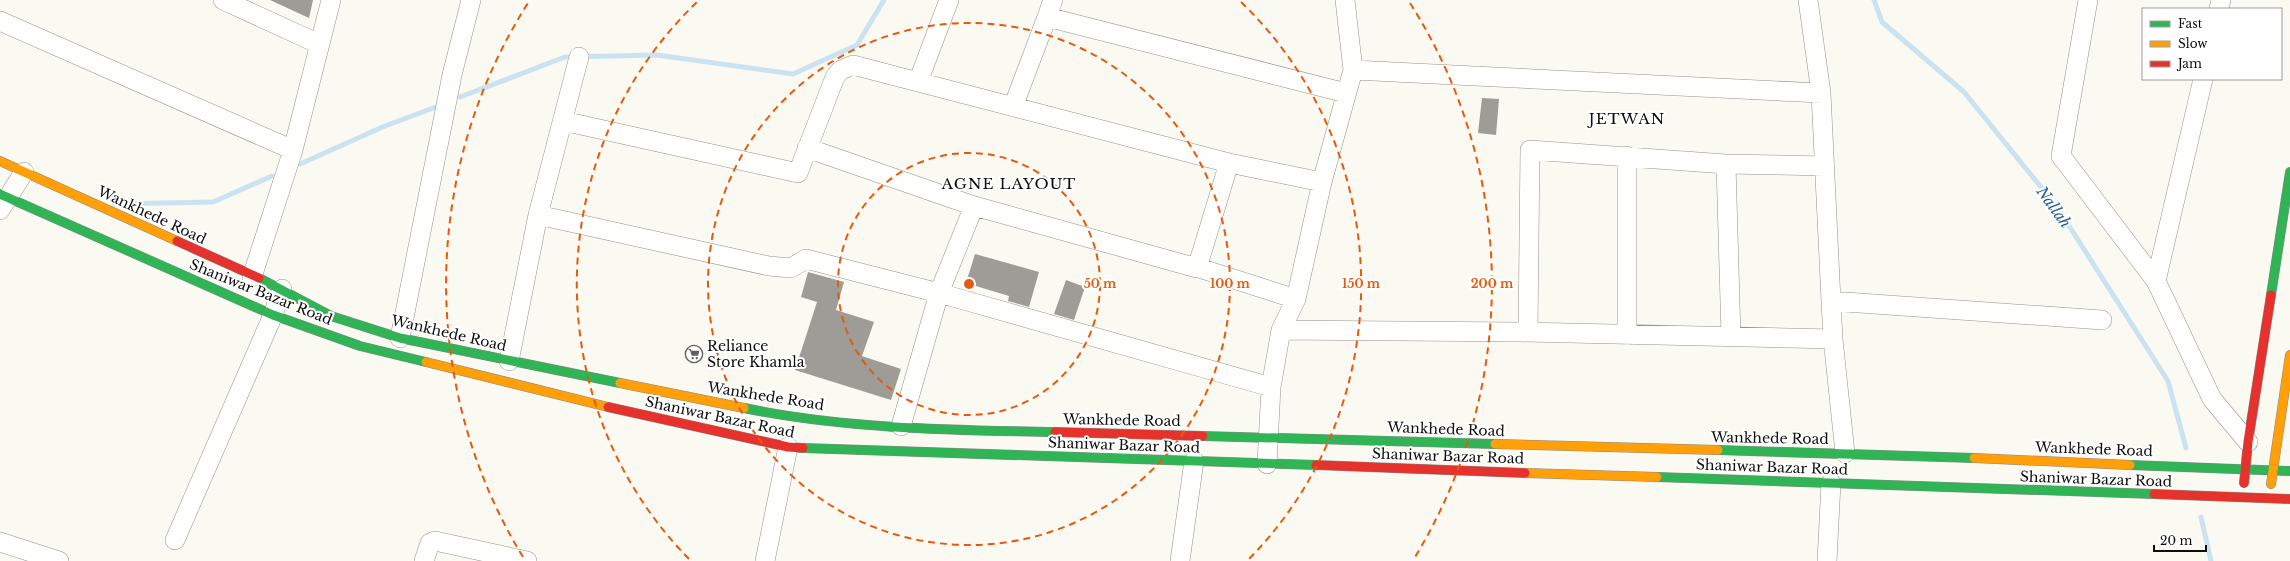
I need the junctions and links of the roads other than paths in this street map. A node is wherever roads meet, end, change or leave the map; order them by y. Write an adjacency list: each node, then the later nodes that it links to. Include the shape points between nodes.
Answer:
1 (223, 0): 10 (street)
2 (331, 0): 10 (street)
3 (471, 0): 45 (street, via 452,75)
4 (949, 0): 14 (street)
5 (1345, 0): 12 (street)
6 (1808, 0): 16 (street)
7 (2088, 0): 34 (street, via 2061,156)
8 (1050, 9): 15 (street); 17 (street)
9 (0, 21): 20 (street)
10 (319, 44): 20 (street)
11 (579, 57): 18 (street)
12 (1353, 70): 15 (street); 16 (street)
13 (2202, 80): 34 (street)
14 (918, 82): 17 (street); 19 (street, via 853,65 841,70 835,77)
15 (1346, 93): 28 (street)
16 (1821, 93): 25 (street)
17 (1013, 107): 23 (street)
18 (563, 121): 19 (street, via 798,173); 31 (street)
19 (807, 148): 30 (street)
20 (293, 150): 33 (street)
21 (1627, 156): 24 (street); 42 (street, via 1530,150); 43 (street)
22 (0, 161): 26 (main road, Wankhede Road)
23 (1229, 163): 28 (street); 32 (street)
24 (1726, 164): 25 (street); 44 (street)
25 (1824, 166): 38 (street)
26 (24, 172): 29 (street); 33 (main road, Wankhede Road)
27 (2290, 172): 52 (main road)
28 (1322, 182): 37 (street)
29 (3, 200): 39 (main road, Shaniwar Bazar Road)
30 (974, 206): 32 (street); 36 (street)
31 (538, 214): 36 (street, via 769,266 791,268 806,259); 48 (street)
32 (1196, 267): 37 (street)
33 (252, 277): 35 (main road, Wankhede Road)
34 (2156, 281): 52 (street, via 2212,399)
35 (282, 289): 39 (street); 45 (main road, Wankhede Road, via 331,316)
36 (939, 293): 49 (street); 50 (street)
37 (1296, 298): 41 (street)
38 (1831, 300): 40 (street); 46 (street)
39 (273, 315): 53 (main road, Shaniwar Bazar Road, via 360,346 657,419); 64 (street)
40 (2102, 320)
41 (1281, 330): 42 (street); 49 (street)
42 (1528, 332): 43 (street)
43 (1627, 335): 44 (street)
44 (1730, 336): 46 (street)
45 (400, 338): 48 (main road, Wankhede Road)
46 (1833, 339): 54 (street)
47 (2290, 355): 58 (main road)
48 (509, 361): 50 (main road, Wankhede Road, via 793,418)
49 (1271, 387): 51 (street)
50 (901, 426): 51 (main road, Wankhede Road, via 926,429)
51 (1268, 438): 54 (main road, Wankhede Road); 56 (street)
52 (2248, 442): 57 (main road)
53 (788, 447): 55 (main road, Shaniwar Bazar Road); 69 (street)
54 (1845, 453): 57 (main road, Wankhede Road)
55 (1194, 461): 56 (main road, Shaniwar Bazar Road); 70 (street)
56 (1267, 464): 60 (main road, Shaniwar Bazar Road)
57 (2246, 470): 58 (main road, Wankhede Road); 61 (main road)
58 (2272, 471): 59 (main road, Wankhede Road); 62 (main road)
59 (2290, 472)
60 (1831, 483): 61 (main road, Shaniwar Bazar Road); 71 (street)
61 (2243, 498): 62 (main road, Shaniwar Bazar Road)
62 (2270, 499): 63 (main road, Shaniwar Bazar Road)
63 (2290, 499)
64 (175, 540)
65 (0, 542): 66 (street)
66 (59, 561)
67 (424, 561): 68 (street, via 430,543 435,541)
68 (527, 561)
69 (765, 561)
70 (1180, 561)
71 (1827, 561)

